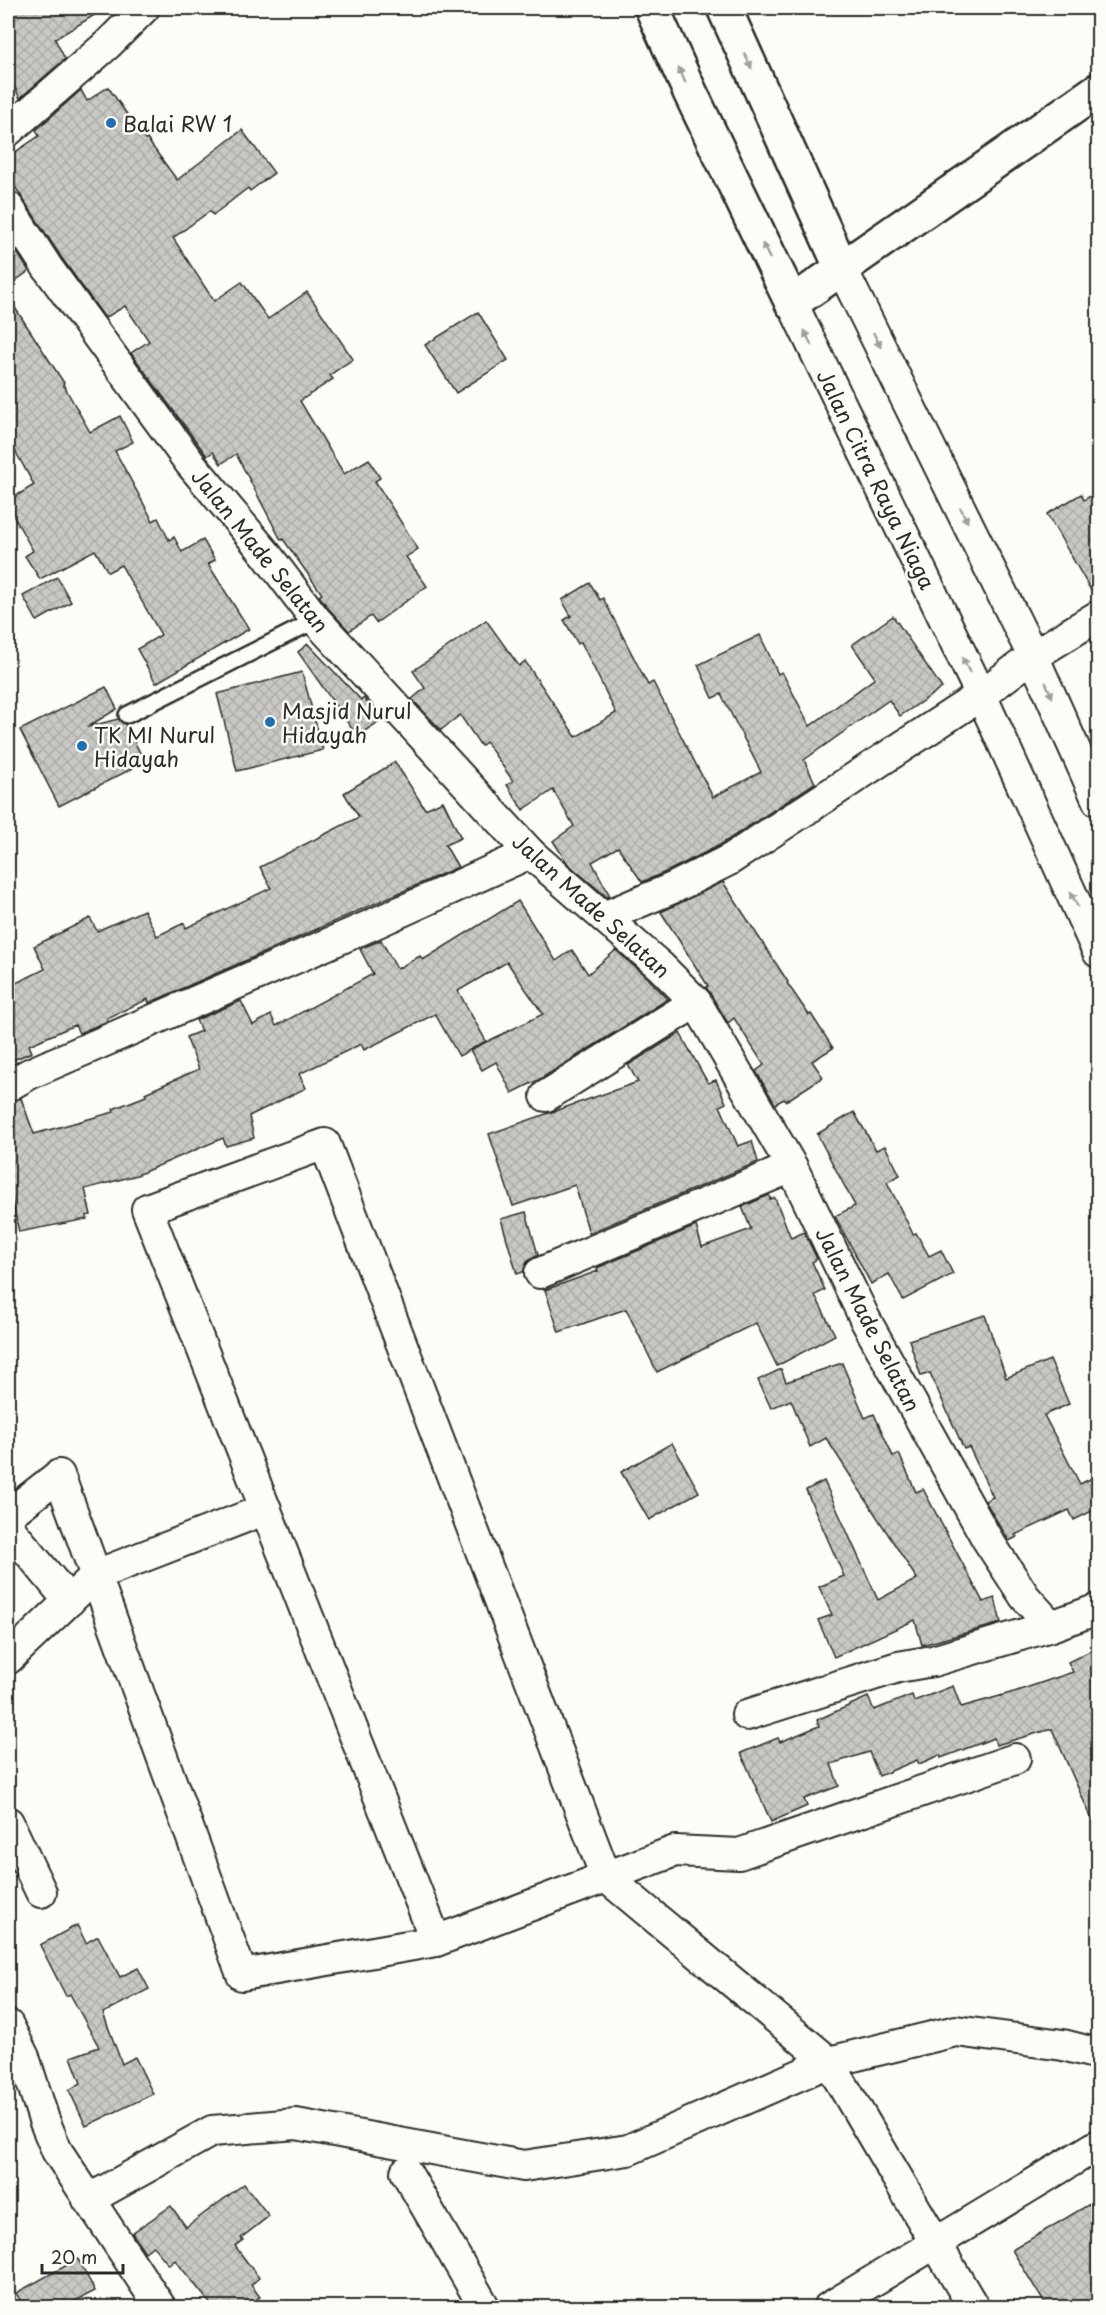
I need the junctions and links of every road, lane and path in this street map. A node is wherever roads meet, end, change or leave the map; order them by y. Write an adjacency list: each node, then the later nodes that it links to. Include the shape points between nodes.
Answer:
1 (144, 8): 5 (street)
2 (652, 8): 8 (street, Jalan Citra Raya Niaga, one-way to 2)
3 (724, 8): 7 (street, one-way to 7)
4 (1098, 90): 7 (street)
5 (8, 131)
6 (8, 207): 10 (street, Jalan Made Selatan, via 190,463)
7 (842, 269): 8 (street); 11 (street, one-way to 11)
8 (792, 303): 12 (street, Jalan Citra Raya Niaga, one-way to 8)
9 (1098, 616): 11 (street)
10 (316, 620): 13 (lane); 15 (street, Jalan Made Selatan)
11 (1033, 656): 12 (street); 14 (street, one-way to 14)
12 (981, 695): 16 (street, via 729,860); 17 (street, Jalan Citra Raya Niaga, one-way to 12)
13 (127, 715)
14 (1098, 801)
15 (530, 853): 16 (street, Jalan Made Selatan); 19 (street)
16 (604, 917): 18 (street, Jalan Made Selatan)
17 (1098, 952)
18 (696, 1002): 20 (street); 21 (street, Jalan Made Selatan)
19 (8, 1086)
20 (546, 1096)
21 (792, 1167): 22 (street); 29 (street, Jalan Made Selatan, via 866,1321 981,1528 1025,1597)
22 (540, 1273)
23 (266, 1509): 26 (street); 34 (street, via 147,1209 326,1144); 36 (street)
24 (8, 1515): 26 (street, via 59,1475)
25 (8, 1527): 27 (street)
26 (96, 1575): 27 (street); 36 (street, via 242,1975)
27 (69, 1601): 30 (street)
28 (1098, 1609): 29 (street)
29 (1051, 1626): 31 (street, via 933,1661 898,1667)
30 (8, 1659)
31 (747, 1715)
32 (1015, 1759): 34 (street, via 739,1854 675,1851)
33 (8, 1822): 35 (street)
34 (606, 1877): 36 (street); 39 (street)
35 (41, 1892)
36 (436, 1941)
37 (8, 2025): 42 (street, via 24,2057 57,2151)
38 (1098, 2054): 39 (street, via 1063,2045 956,2031)
39 (829, 2062): 42 (street, via 628,2150 524,2166 296,2124 212,2131); 43 (street)
40 (1098, 2145): 43 (street)
41 (406, 2172): 45 (street)
42 (88, 2200): 44 (street)
43 (937, 2242): 46 (street); 47 (street)
44 (161, 2307)
45 (485, 2307)
46 (828, 2307)
47 (974, 2307)

